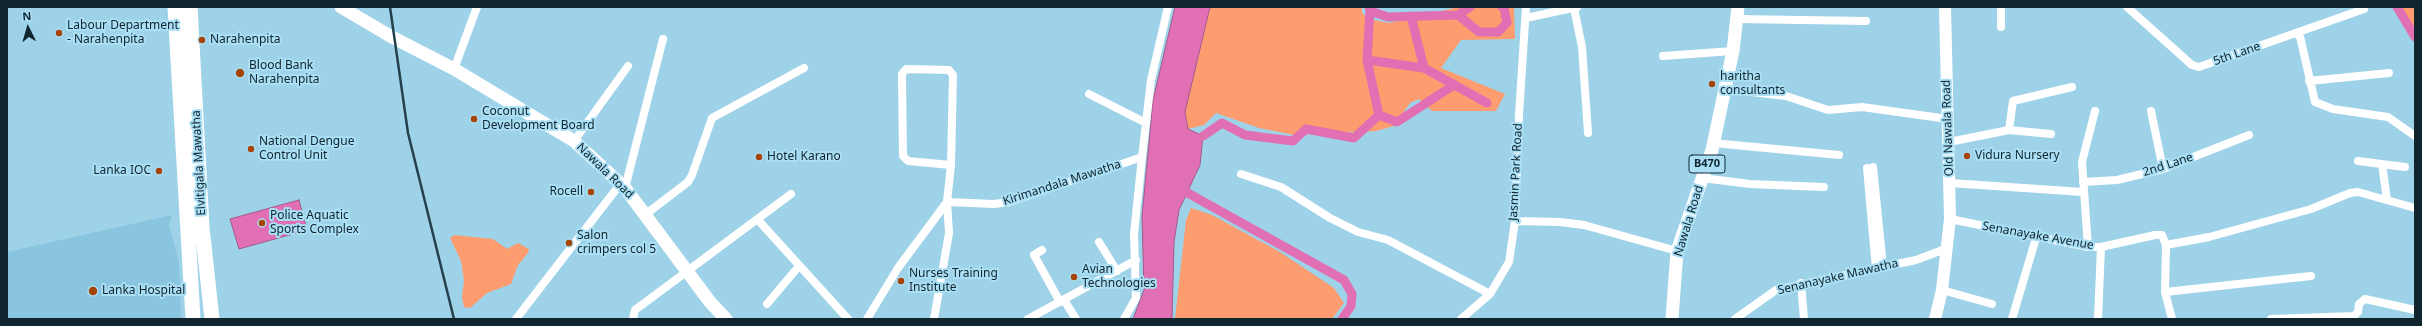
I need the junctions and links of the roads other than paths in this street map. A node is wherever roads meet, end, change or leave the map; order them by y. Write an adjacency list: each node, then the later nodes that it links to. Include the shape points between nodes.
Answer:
1 (174, 7): 85 (highway, Elvitigala Mawatha)
2 (190, 7): 86 (highway, Elvitigala Mawatha, via 202,221)
3 (341, 7): 22 (main road, Nawala Road)
4 (478, 7): 22 (street)
5 (1168, 7): 31 (street, via 1151,80)
6 (1526, 7): 13 (street, Jasmin Park Road)
7 (1575, 7): 13 (street); 33 (street, via 1582,47)
8 (1944, 7): 30 (street, Old Nawala Road)
9 (2001, 7): 15 (street)
10 (2132, 8): 16 (street, 5th Lane, via 2192,65 2199,67)
11 (2364, 9): 16 (street, 5th Lane)
12 (1737, 13): 14 (street); 18 (main road, Nawala Road / B470)
13 (1526, 18): 62 (street, Jasmin Park Road)
14 (1866, 21)
15 (2001, 27)
16 (2299, 32): 24 (street)
17 (663, 39): 52 (street)
18 (1733, 51): 19 (street); 26 (main road, Nawala Road / B470)
19 (1663, 56)
20 (628, 66): 37 (street)
21 (804, 68): 59 (street, via 712,118 688,182)
22 (454, 69): 37 (main road, Nawala Road)
23 (2389, 73): 24 (street)
24 (2309, 81): 36 (street, via 2315,102 2333,109 2388,117)
25 (2072, 87): 32 (street, via 2013,101)
26 (1726, 89): 30 (street, via 1786,96 1828,110 1862,107); 39 (main road, Nawala Road / B470)
27 (1089, 94): 31 (street)
28 (2095, 111): 50 (street, via 2082,162)
29 (2151, 111): 47 (street)
30 (1948, 119): 38 (street, Old Nawala Road)
31 (1146, 123): 41 (street)
32 (2009, 130): 34 (street); 38 (street)
33 (1588, 133)
34 (2050, 134)
35 (2249, 135): 47 (street, 2nd Lane)
36 (2415, 136)
37 (574, 141): 52 (main road, Nawala Road)
38 (1949, 142): 51 (street, Old Nawala Road)
39 (1713, 143): 40 (street); 49 (main road, Nawala Road / B470)
40 (1839, 155)
41 (1142, 157): 57 (street, Kirimandala Mawatha, via 1009,202); 71 (street, via 1134,234)
42 (2358, 161): 43 (street)
43 (2382, 164): 45 (street); 56 (street)
44 (951, 165): 44 (street, via 908,161 903,156 902,74 906,69 949,70 953,75); 57 (street)
45 (2405, 167)
46 (1870, 168): 73 (street)
47 (2163, 169): 50 (street, 2nd Lane, via 2117,180)
48 (1241, 174): 80 (street, via 1282,187 1330,218 1358,232 1388,240)
49 (1702, 178): 53 (street, via 1750,184); 70 (main road, Nawala Road / B470)
50 (2083, 182): 54 (street)
51 (1950, 183): 54 (street); 60 (street, Old Nawala Road)
52 (623, 186): 59 (main road, Nawala Road); 87 (street)
53 (1824, 187)
54 (2083, 192): 66 (street)
55 (791, 194): 61 (street)
56 (2387, 200): 58 (street); 65 (street, via 2358,192 2342,195 2311,209 2277,219 2209,237)
57 (947, 202): 91 (street, via 898,268); 92 (street, via 949,233)
58 (2415, 208)
59 (646, 214): 75 (main road, Nawala Road)
60 (1950, 219): 63 (street, Senanayake Avenue); 68 (street, Old Nawala Road)
61 (758, 220): 72 (street); 75 (street)
62 (1515, 221): 70 (street, via 1584,225); 80 (street, Jasmin Park Road, via 1509,262)
63 (2036, 238): 66 (street, Senanayake Avenue); 101 (street)
64 (1099, 242): 74 (street)
65 (2166, 245): 67 (street, Senanayake Avenue, via 2162,236 2155,235); 79 (street)
66 (2088, 247): 67 (street, Senanayake Avenue)
67 (2101, 247): 102 (street)
68 (1948, 248): 73 (street, Senanayake Mawatha, via 1916,260); 78 (street, Old Nawala Road)
69 (1042, 250): 81 (street, via 1034,254)
70 (1677, 251): 97 (main road, Nawala Road / B470)
71 (1136, 260): 74 (street); 95 (street, via 1136,298)
72 (799, 266): 82 (street); 90 (street)
73 (1879, 268): 77 (street, Senanayake Mawatha)
74 (1117, 272): 81 (street)
75 (688, 273): 88 (street, via 635,310); 89 (main road, Nawala Road)
76 (2311, 276): 79 (street)
77 (1801, 284): 98 (street, Senanayake Mawatha, via 1776,290); 99 (street)
78 (1942, 290): 83 (street); 100 (street, Old Nawala Road)
79 (2165, 292): 103 (street)
80 (1490, 294): 96 (street, Jasmin Park Road)
81 (1062, 301): 93 (street); 94 (street)
82 (767, 304)
83 (1992, 304)
84 (2415, 310): 104 (street, via 2365,299 2359,304 2358,312 2354,316)
85 (193, 319)
86 (212, 319)
87 (516, 319)
88 (633, 319)
89 (726, 319)
90 (848, 319)
91 (867, 319)
92 (934, 319)
93 (1028, 319)
94 (1076, 319)
95 (1124, 319)
96 (1461, 319)
97 (1672, 319)
98 (1735, 319)
99 (1804, 319)
100 (1935, 319)
101 (2012, 319)
102 (2098, 319)
103 (2172, 319)
104 (2271, 319)

